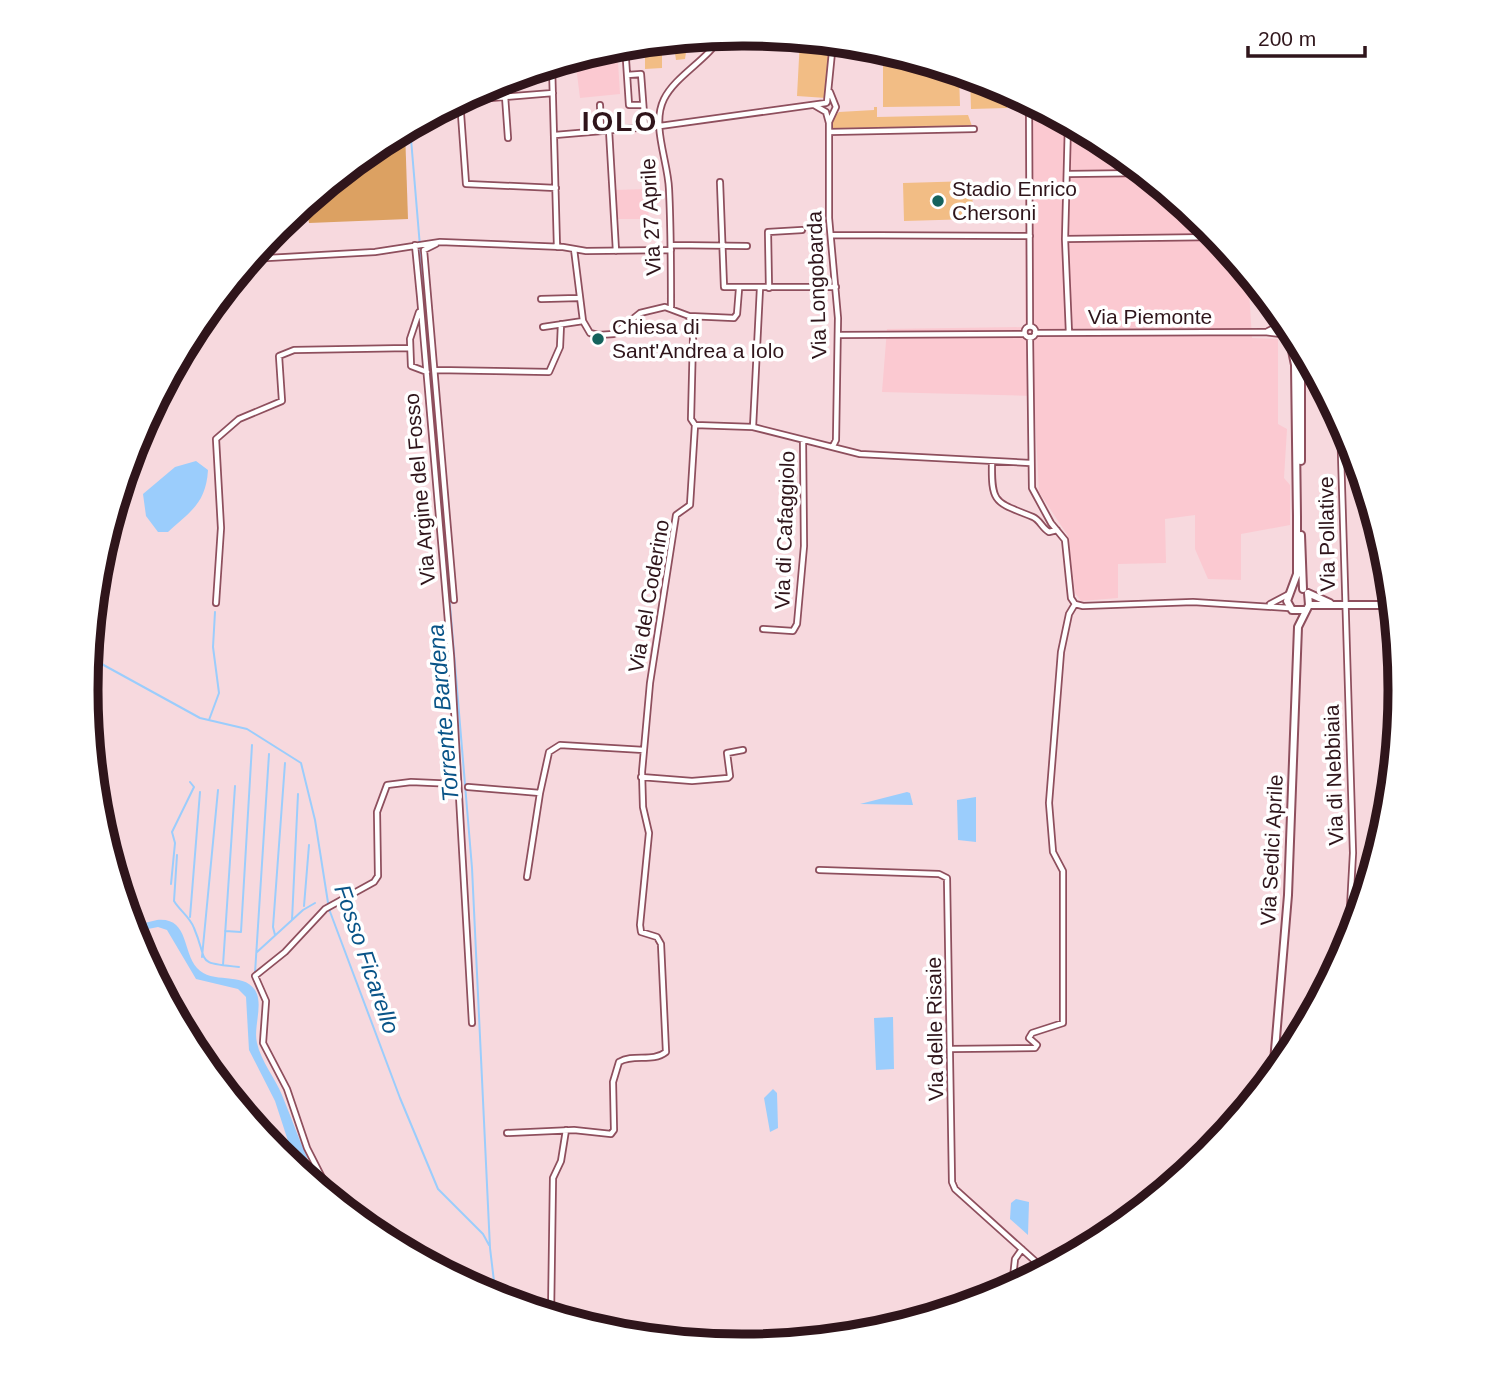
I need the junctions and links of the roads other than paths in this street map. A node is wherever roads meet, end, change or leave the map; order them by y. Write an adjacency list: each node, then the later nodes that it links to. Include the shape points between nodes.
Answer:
1 (715, 47): 18 (street, via 664,99)
2 (832, 52): 9 (street)
3 (626, 57): 5 (street)
4 (552, 75): 6 (street)
5 (627, 75): 11 (street, via 629,105); 11 (street, via 641,74)
6 (553, 93): 7 (street); 25 (street)
7 (505, 96): 8 (street); 26 (street)
8 (492, 97)
9 (828, 102): 12 (street); 14 (street, Via Longobarda); 15 (street, via 836,107)
10 (600, 105): 22 (street)
11 (643, 105): 19 (street)
12 (814, 105): 14 (street); 18 (street)
13 (463, 110): 30 (street, via 466,184)
14 (825, 111): 15 (street); 17 (street, Via Longobarda)
15 (834, 112): 17 (street, Via Longobarda)
16 (1029, 113): 33 (street)
17 (829, 123): 23 (street, Via Longobarda)
18 (660, 126): 19 (street); 41 (street, Via 27 Aprile, via 669,185)
19 (645, 128): 21 (street)
20 (974, 129): 23 (street)
21 (609, 130): 22 (street); 43 (street)
22 (601, 131): 25 (street)
23 (829, 132): 32 (street, Via Longobarda)
24 (1068, 134): 28 (street)
25 (555, 135): 30 (street)
26 (508, 138)
27 (1127, 173): 28 (street)
28 (1068, 174): 35 (street)
29 (720, 183): 38 (street)
30 (556, 188): 40 (street)
31 (802, 230): 47 (street, via 768,232)
32 (832, 235): 33 (street); 45 (street, Via Longobarda)
33 (1030, 236): 56 (street)
34 (1202, 237): 35 (street)
35 (1065, 239): 61 (street)
36 (440, 242): 37 (street); 40 (street); 69 (street, via 424,250)
37 (415, 245): 44 (street); 49 (street)
38 (720, 246): 39 (street); 41 (street); 48 (street, via 722,285)
39 (747, 246)
40 (556, 247): 42 (street)
41 (671, 247): 43 (street); 52 (street, Via 27 Aprile)
42 (574, 249): 43 (street); 50 (street)
43 (616, 251)
44 (263, 259)
45 (836, 287): 47 (street); 63 (street, Via Longobarda)
46 (760, 288): 47 (street); 48 (street); 72 (street)
47 (769, 288)
48 (738, 289): 53 (street, via 735,317)
49 (420, 296): 66 (street); 70 (street, Via Argine del Fosso)
50 (579, 298): 51 (street); 54 (street)
51 (541, 299)
52 (671, 307): 53 (street); 54 (street, via 640,313 611,335 590,333)
53 (689, 316): 71 (street, via 693,338 691,419)
54 (583, 321): 55 (street)
55 (561, 324): 57 (street); 69 (street, via 557,357 548,372)
56 (1030, 326): 60 (street); 62 (street)
57 (543, 327)
58 (1275, 327): 59 (street, Via Piemonte)
59 (1265, 332): 61 (street, Via Piemonte); 64 (street, Via Piemonte)
60 (1035, 333): 61 (street, Via Piemonte); 65 (street)
61 (1069, 333)
62 (1024, 334): 63 (street); 65 (street)
63 (838, 335): 74 (street, Via Longobarda)
64 (1281, 335)
65 (1030, 337): 77 (street)
66 (409, 348): 70 (street, via 411,368); 82 (street, via 295,350 279,356 282,401 240,419 216,439 221,528)
67 (1294, 357): 80 (main road, via 1297,574)
68 (1301, 369): 79 (main road)
69 (435, 370): 81 (street)
70 (427, 372): 95 (street, Via Argine del Fosso, via 451,656)
71 (695, 425): 72 (street); 92 (street, Via del Coderino, via 690,505 676,515)
72 (753, 427): 73 (street)
73 (803, 440): 74 (street); 91 (street, Via di Cafaggiolo, via 804,546 797,624 793,631)
74 (833, 446): 76 (street, via 860,454)
75 (1341, 450): 85 (street, Via Pollative)
76 (992, 462): 77 (street); 78 (street, via 991,488 1000,504 1037,519 1049,533)
77 (1030, 463): 78 (street, via 1032,488)
78 (1057, 530): 84 (street, via 1067,545)
79 (1305, 591): 80 (main road); 83 (main road); 88 (main road)
80 (1291, 592): 87 (street); 89 (main road)
81 (454, 600)
82 (216, 603)
83 (1332, 603): 85 (main road); 88 (main road)
84 (1075, 604): 87 (street); 102 (street, via 1061,652 1049,803 1054,852 1063,871 1063,1023 1032,1032 1029,1038 1035,1048)
85 (1345, 604): 86 (main road); 100 (street, Via di Nebbiaia, via 1353,853)
86 (1382, 605)
87 (1266, 606): 89 (street)
88 (1307, 608): 89 (main road); 90 (main road)
89 (1291, 609): 90 (main road)
90 (1298, 627): 103 (main road, Via Sedici Aprile, via 1288,895)
91 (763, 629)
92 (644, 750): 94 (street, Via del Coderino); 97 (street, via 556,746 549,752)
93 (743, 750): 94 (street, via 727,753 730,776 726,779)
94 (641, 777): 104 (street, Via del Coderino, via 649,833 640,925 641,932 657,937 661,944 667,1049 657,1058 619,1062 613,1082 611,1134)
95 (456, 784): 101 (street, Via Argine del Fosso); 106 (street, via 387,785 377,811 378,876 367,887 325,909 255,976 266,1001 263,1043 288,1089 307,1148)
96 (468, 787): 97 (street)
97 (540, 793): 99 (street)
98 (819, 870): 102 (street, Via delle Risaie, via 947,878)
99 (527, 877)
100 (1350, 905)
101 (472, 1023)
102 (951, 1049): 107 (street, Via delle Risaie, via 952,1182)
103 (1275, 1054)
104 (566, 1130): 105 (street); 110 (street, via 561,1161 553,1171)
105 (507, 1133)
106 (323, 1179)
107 (1022, 1249): 108 (street, Via delle Risaie); 109 (street)
108 (1037, 1263)
109 (1013, 1275)
110 (551, 1305)

